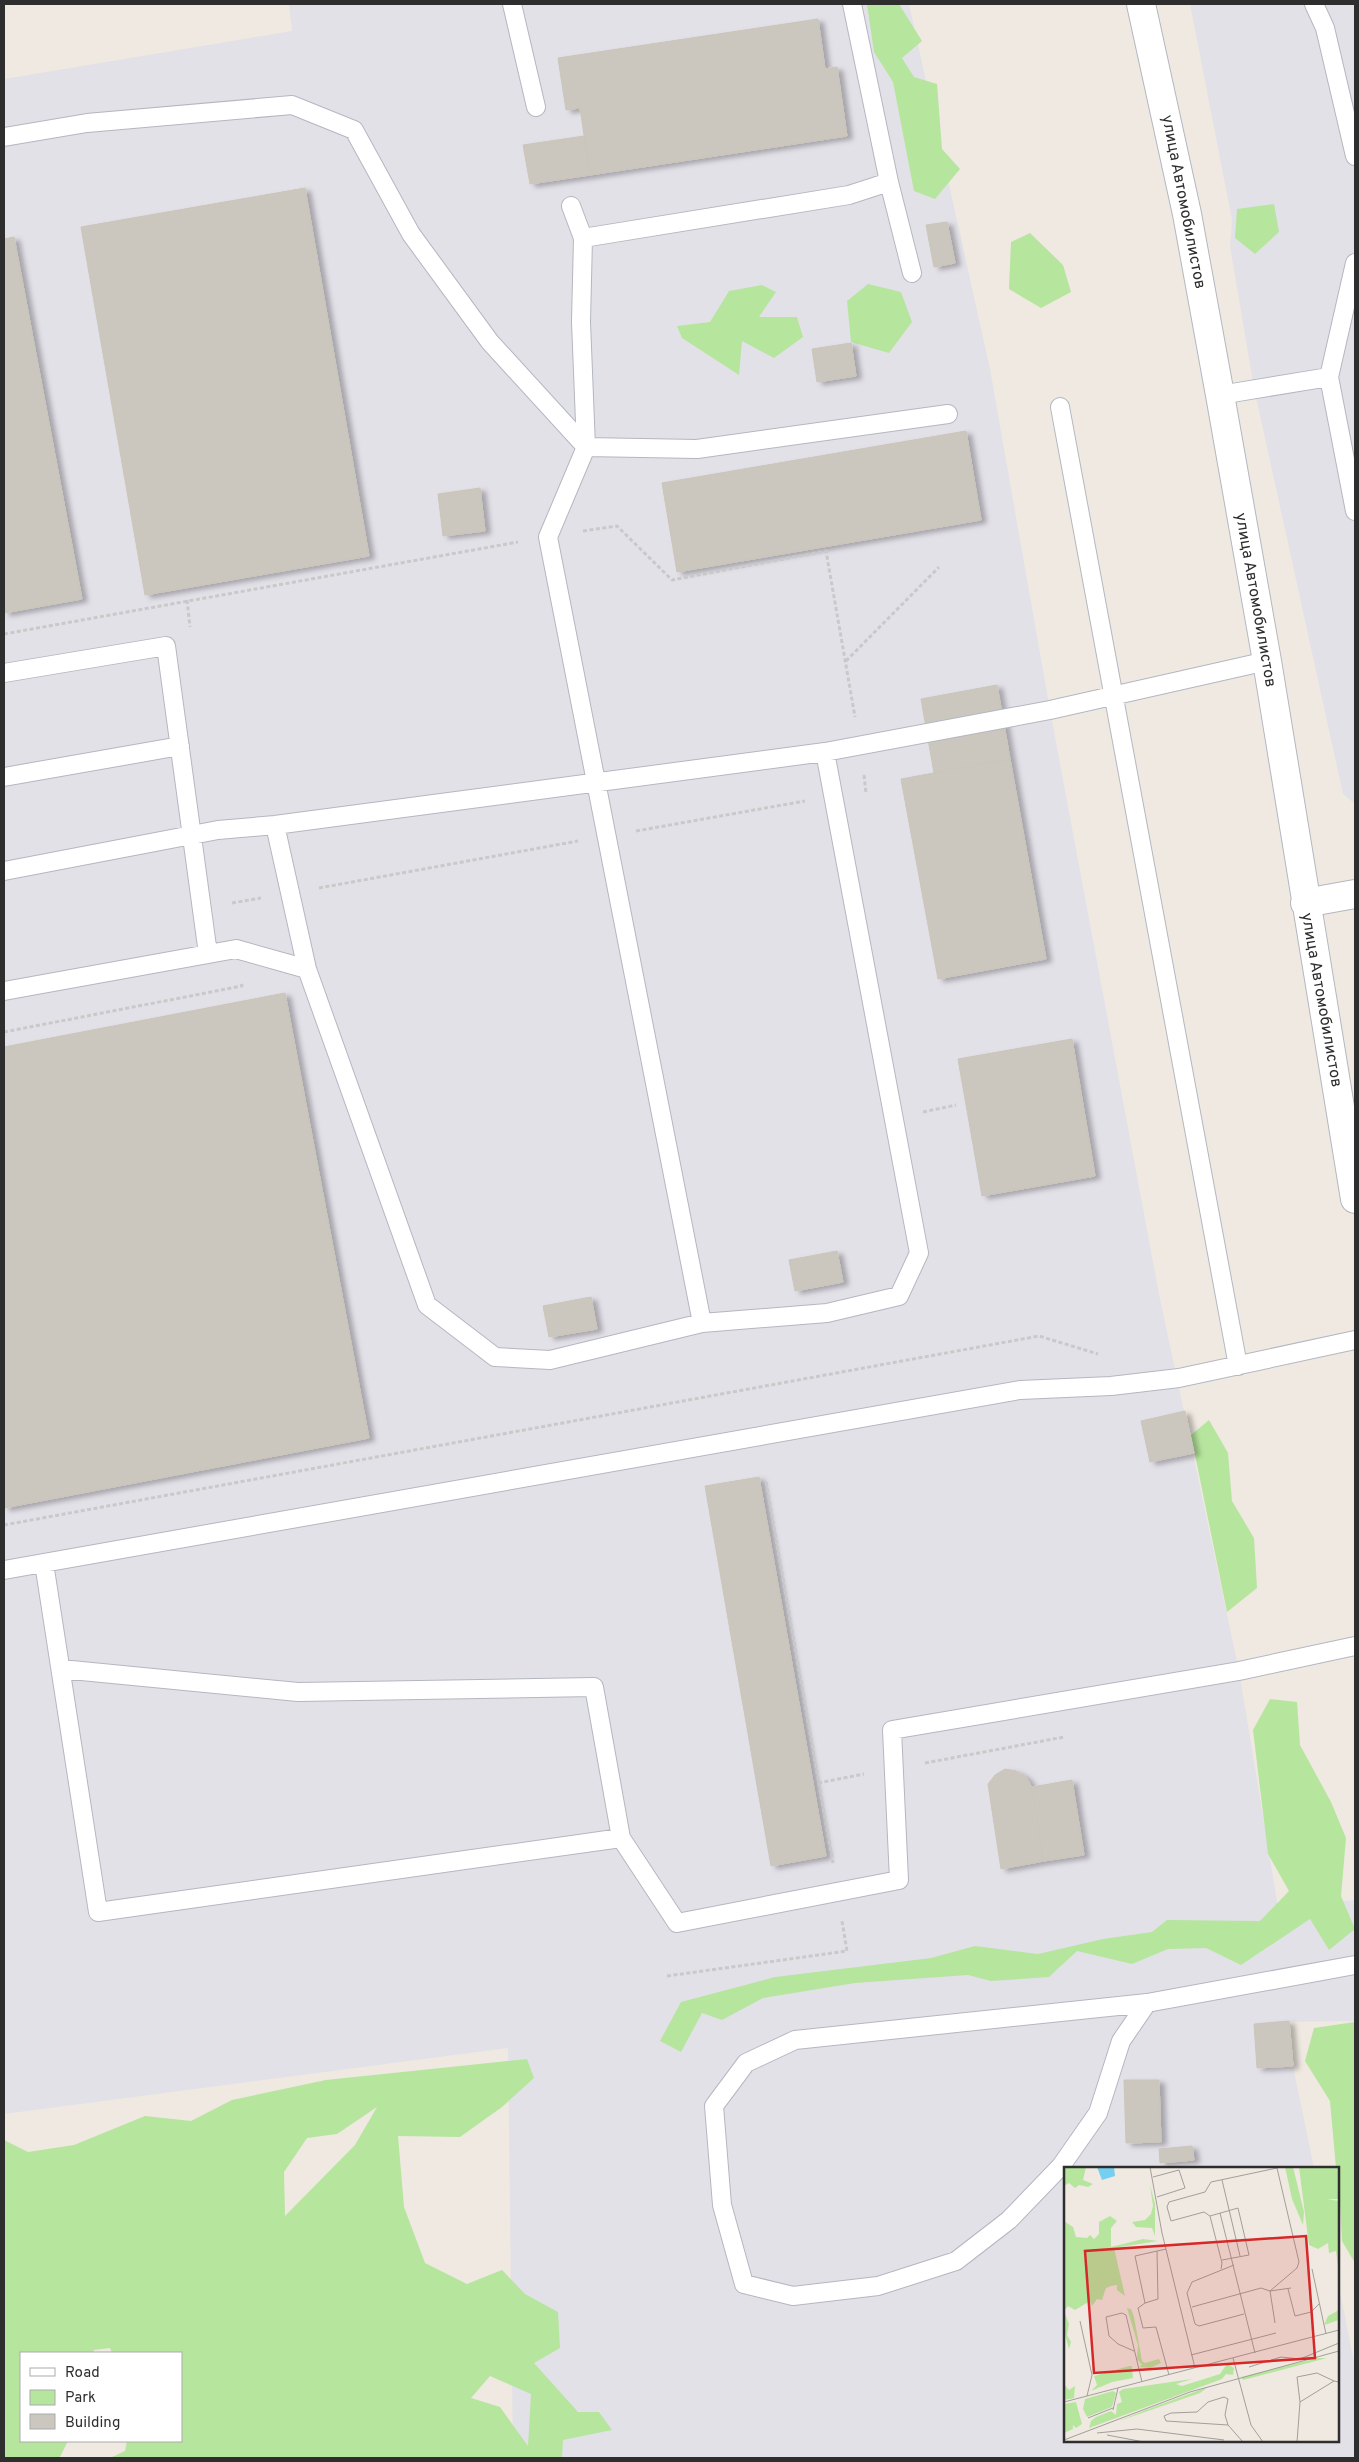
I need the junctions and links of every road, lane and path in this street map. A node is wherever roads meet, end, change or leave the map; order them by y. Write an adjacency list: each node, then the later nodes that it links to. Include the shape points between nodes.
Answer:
1 (512, 4): 5 (lane)
2 (852, 4): 8 (lane)
3 (1141, 4): 14 (street, улица Автомобилистов, via 1187,214)
4 (1314, 4): 7 (lane, via 1325,28)
5 (536, 107)
6 (4, 137): 17 (lane, via 88,123 292,105 354,130 411,234 490,342)
7 (1355, 156)
8 (888, 182): 10 (lane, via 849,195); 12 (lane)
9 (571, 206): 10 (lane)
10 (583, 238): 17 (lane, via 581,322)
11 (1355, 264): 13 (lane)
12 (912, 273)
13 (1329, 377): 14 (lane); 18 (lane)
14 (1220, 395): 20 (street, улица Автомобилистов)
15 (1060, 407): 23 (lane)
16 (948, 414): 17 (lane, via 697,449)
17 (586, 448): 27 (lane, via 548,537)
18 (1355, 511)
19 (940, 567): 21 (path)
20 (1266, 661): 23 (lane); 36 (street, улица Автомобилистов)
21 (846, 662)
22 (4, 673): 24 (lane, via 166,646)
23 (1115, 695): 25 (lane); 45 (lane)
24 (180, 746): 26 (lane); 31 (lane)
25 (825, 752): 27 (lane); 29 (lane)
26 (4, 777)
27 (595, 783): 30 (lane); 32 (lane)
28 (866, 790): 29 (path)
29 (833, 796): 32 (path); 42 (lane, via 919,1253 899,1296 827,1313)
30 (275, 825): 31 (lane); 34 (lane)
31 (193, 835): 33 (lane); 38 (lane)
32 (605, 836): 34 (path); 42 (lane)
33 (4, 871)
34 (290, 893): 37 (path); 39 (lane)
35 (1355, 894): 36 (street)
36 (1305, 903): 41 (street, улица Автомобилистов)
37 (229, 904)
38 (208, 954): 39 (lane, via 236,949); 40 (lane)
39 (307, 969): 42 (lane, via 427,1305 494,1357 550,1360)
40 (4, 991)
41 (1355, 1200)
42 (702, 1322)
43 (1355, 1340): 45 (lane)
44 (1099, 1354): 47 (path, via 1038,1336)
45 (1238, 1366): 48 (lane, via 1179,1378 1111,1386 1020,1390)
46 (766, 1482): 54 (path)
47 (4, 1525)
48 (44, 1563): 49 (lane); 51 (lane)
49 (4, 1570)
50 (1355, 1646): 53 (lane, via 1239,1671 892,1730)
51 (61, 1669): 55 (lane, via 298,1692 594,1687); 55 (lane, via 98,1912)
52 (1064, 1738): 53 (path)
53 (894, 1769): 54 (path); 56 (lane, via 900,1880)
54 (818, 1783): 56 (path)
55 (621, 1838): 56 (lane, via 677,1923)
56 (838, 1892): 58 (path, via 847,1951)
57 (1355, 1965): 59 (lane)
58 (667, 1976)
59 (1147, 2003): 59 (lane, via 1121,2041 1098,2113 1061,2166 1009,2220 956,2261 878,2286 793,2296 744,2284 722,2205 714,2106 746,2063 796,2040)

